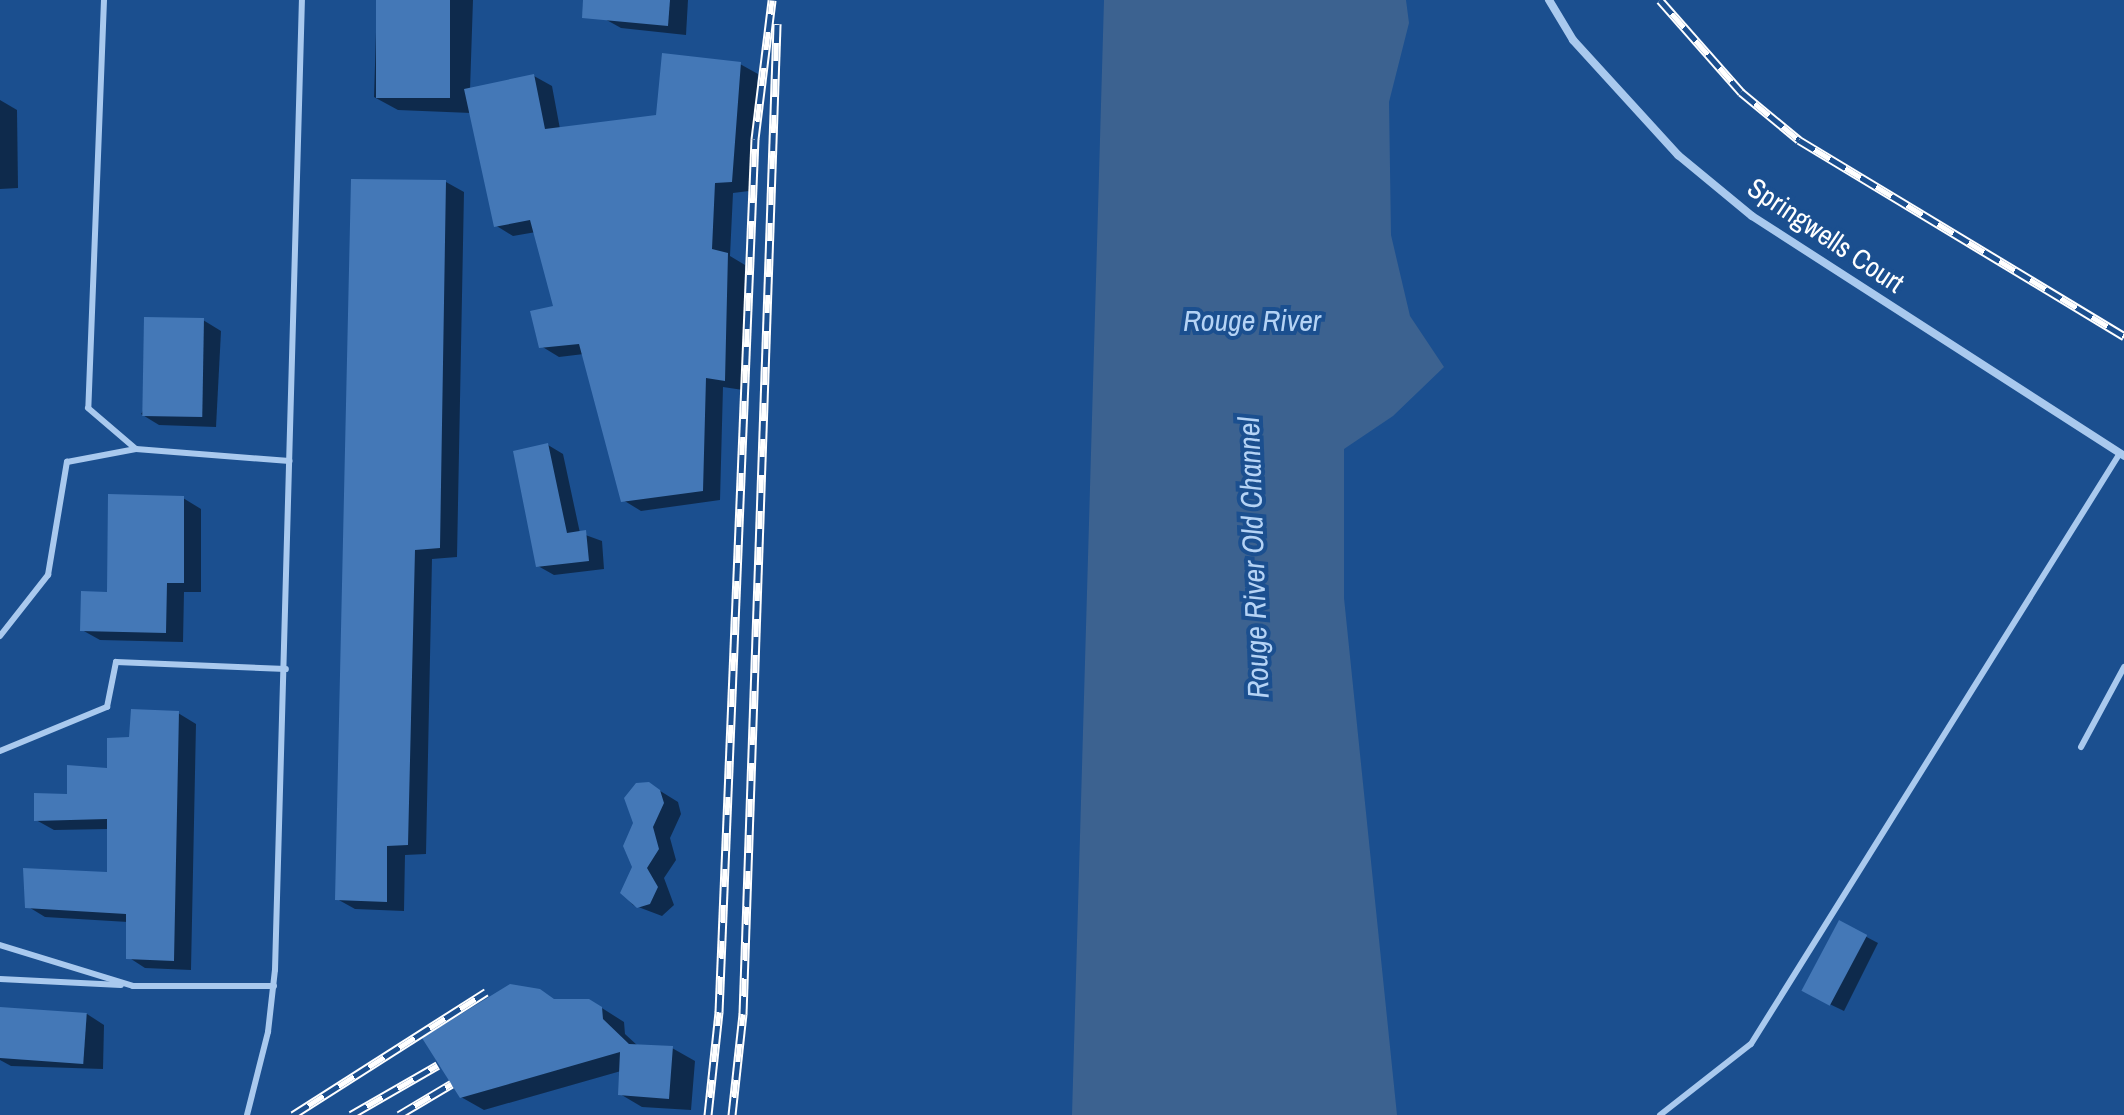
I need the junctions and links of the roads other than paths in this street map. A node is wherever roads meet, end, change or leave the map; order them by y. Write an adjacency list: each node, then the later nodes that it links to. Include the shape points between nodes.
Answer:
1 (104, 0): 4 (lane, via 88,408)
2 (302, 0): 6 (lane)
3 (1549, 0): 5 (street, Springwells Court, via 1573,40 1667,144 1752,216)
4 (136, 449): 6 (lane); 7 (lane, via 67,462 48,575)
5 (2122, 454): 18 (lane, via 1751,1044)
6 (290, 461): 9 (lane)
7 (0, 636)
8 (2124, 667): 10 (lane)
9 (286, 669): 11 (lane, via 116,662 107,707); 16 (lane)
10 (2081, 747)
11 (2, 752): 12 (lane)
12 (0, 761)
13 (0, 945): 15 (lane)
14 (0, 979): 15 (lane)
15 (133, 986): 16 (lane)
16 (274, 986): 17 (lane)
17 (247, 1115)
18 (1660, 1115)

